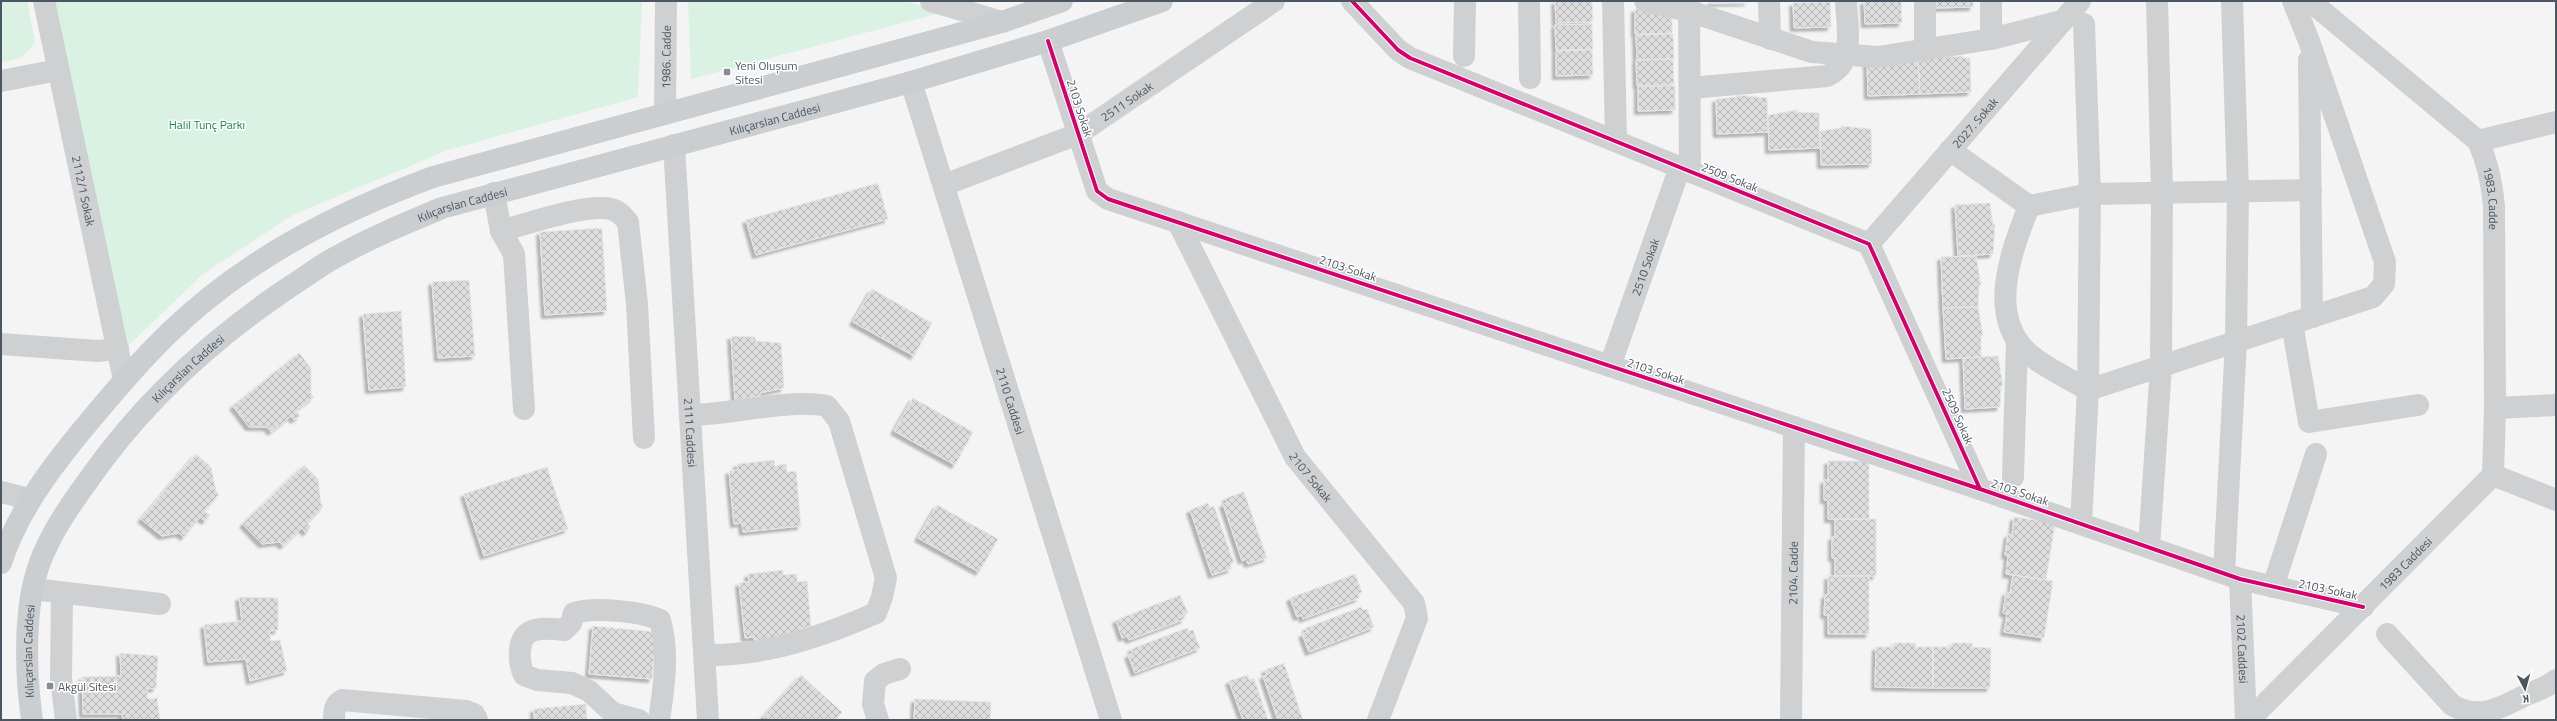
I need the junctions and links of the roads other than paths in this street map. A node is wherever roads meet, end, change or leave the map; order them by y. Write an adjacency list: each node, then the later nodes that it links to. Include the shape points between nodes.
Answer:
1 (44, 1): 33 (street, 2112/1 Sokak)
2 (666, 1): 38 (street, 1986. Cadde)
3 (932, 1): 21 (street)
4 (1062, 1): 24 (main road)
5 (1162, 1): 28 (main road, Kılıçarslan Caddesi)
6 (1274, 1): 40 (street, 2511 Sokak)
7 (1352, 1): 41 (street, 2509 Sokak, via 1403,55)
8 (1465, 1): 32 (street)
9 (1529, 1): 34 (street)
10 (1614, 1): 41 (street)
11 (1645, 1): 22 (street)
12 (1770, 1): 26 (street)
13 (1846, 1): 31 (street)
14 (1925, 1): 30 (street)
15 (1991, 1): 27 (street)
16 (2080, 1): 23 (street, 2027. Sokak)
17 (2157, 1): 49 (street)
18 (2232, 1): 48 (street, 2102 Caddesi)
19 (2293, 1): 29 (street)
20 (2310, 1): 42 (street, 1983. Cadde)
21 (968, 6): 24 (street)
22 (1689, 6): 26 (street); 37 (street, 2510 Sokak)
23 (2062, 21): 27 (street); 44 (street, 2027. Sokak)
24 (1002, 22): 38 (main road)
25 (2084, 24): 51 (street)
26 (1770, 39): 31 (street, via 1812,52)
27 (1991, 39): 30 (street)
28 (1048, 41): 36 (main road, Kılıçarslan Caddesi); 40 (street, 2103 Sokak)
29 (2309, 41): 47 (street); 56 (street, via 2382,251 2386,274 2384,284 2373,297)
30 (1925, 50): 31 (street, via 1878,56)
31 (1847, 54): 37 (street, via 1838,71 1827,76)
32 (1464, 56)
33 (58, 70): 35 (street); 60 (street, 2112/1 Sokak)
34 (1530, 78)
35 (1, 81)
36 (911, 82): 43 (main road, Kılıçarslan Caddesi); 46 (street, 2110 Caddesi)
37 (1690, 88): 45 (street, 2510 Sokak)
38 (665, 113): 43 (main road); 63 (main road, via 433,177 373,199 310,230 246,270 170,332)
39 (2556, 122): 42 (street)
40 (1078, 134): 46 (street, 2511 Sokak); 53 (street, 2103 Sokak, via 1097,191 1102,196)
41 (1616, 141): 45 (street, 2509 Sokak)
42 (2478, 141): 67 (street, 1983. Cadde, via 2490,170 2493,186)
43 (674, 145): 50 (main road, Kılıçarslan Caddesi); 69 (street, 2111 Caddesi)
44 (1950, 150): 52 (street); 55 (street, 2027. Sokak)
45 (1685, 169): 55 (street, 2509 Sokak); 61 (street, 2510 Sokak)
46 (944, 185): 101 (street, 2110 Caddesi)
47 (2311, 190): 48 (street); 56 (street)
48 (2238, 191): 49 (street); 58 (street, 2102 Caddesi)
49 (2162, 192): 51 (street); 62 (street)
50 (494, 193): 54 (street); 84 (main road, Kılıçarslan Caddesi, via 429,213 390,229 334,258 259,308 195,358 141,411 97,467 65,513 47,548)
51 (2090, 194): 52 (street); 64 (street)
52 (2029, 206): 57 (street, via 2009,263 2006,287 2007,317)
53 (1178, 222): 61 (street, 2103 Sokak); 102 (street, 2107 Sokak, via 1296,457 1414,603 1417,618)
54 (501, 231): 68 (street, via 514,254); 71 (street, via 549,217 601,207 621,213 628,222)
55 (1869, 244): 75 (street, 2509 Sokak)
56 (2302, 320): 58 (street); 65 (street, via 2309,422)
57 (2017, 341): 64 (street, via 2028,354); 74 (street)
58 (2236, 342): 62 (street); 82 (street, 2102 Caddesi)
59 (1, 344): 60 (street, via 97,351)
60 (118, 349): 63 (street, 2112/1 Sokak)
61 (1610, 366): 70 (street, 2103 Sokak)
62 (2161, 366): 64 (street); 80 (street)
63 (124, 380): 78 (main road, via 67,448)
64 (2088, 390): 79 (street)
65 (2418, 405)
66 (2556, 405): 67 (street)
67 (2495, 408): 73 (street, 1983. Cadde)
68 (524, 409)
69 (690, 415): 89 (street, 2111 Caddesi); 89 (street, via 716,415 809,402 827,406 839,421 886,578 876,613 782,647 732,655)
70 (1794, 427): 75 (street, 2103 Sokak); 103 (street, 2104. Cadde)
71 (644, 438)
72 (2316, 454): 83 (street)
73 (2493, 475): 77 (street); 87 (street, 1983 Caddesi)
74 (2013, 477)
75 (1980, 489): 79 (street, 2103 Sokak)
76 (1, 492): 78 (street, via 21,497)
77 (2556, 500)
78 (29, 502): 81 (main road, via 5,549)
79 (2081, 524): 80 (street, 2103 Sokak)
80 (2149, 547): 82 (street, 2103 Sokak)
81 (1, 564)
82 (2232, 576): 83 (street, 2103 Sokak); 104 (street, 2102 Caddesi)
83 (2273, 587): 87 (street, 2103 Sokak)
84 (33, 589): 85 (street); 93 (main road, Kılıçarslan Caddesi, via 29,613 28,686)
85 (62, 593): 86 (street); 94 (street, via 60,678)
86 (160, 604)
87 (2363, 607): 104 (street, 1983 Caddesi)
88 (2387, 634): 91 (street, via 2452,705 2466,712 2491,713)
89 (705, 655): 99 (street, 2111 Caddesi)
90 (900, 669): 100 (street, via 884,674 875,681 873,704)
91 (2556, 682)
92 (613, 717): 97 (street); 98 (street, via 589,691 572,684 537,680 524,675 520,649 524,637 530,632 564,630 571,623 574,612 586,610 649,615 660,620 664,641 663,693)
93 (32, 720)
94 (66, 720)
95 (334, 720): 96 (street, via 337,703 342,700 466,711 474,714)
96 (477, 720)
97 (639, 720)
98 (659, 720)
99 (708, 720)
100 (878, 720)
101 (1111, 720)
102 (1378, 720)
103 (1791, 720)
104 (2247, 720)

